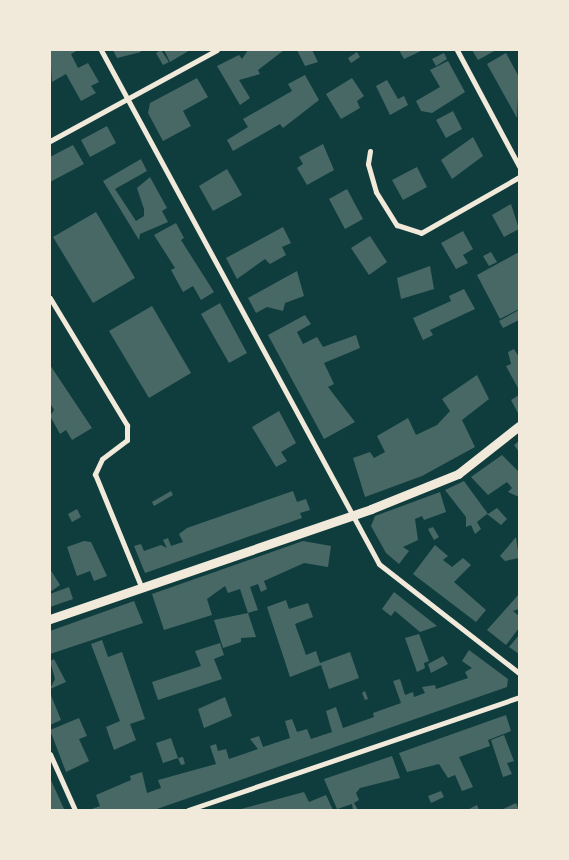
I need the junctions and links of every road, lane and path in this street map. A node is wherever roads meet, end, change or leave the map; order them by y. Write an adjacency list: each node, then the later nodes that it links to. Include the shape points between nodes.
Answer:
1 (101, 50): 4 (street)
2 (217, 50): 4 (street)
3 (457, 50): 7 (street)
4 (128, 98): 5 (street); 11 (street)
5 (50, 141)
6 (370, 151): 8 (street, via 368,164 376,192 398,225 421,233)
7 (519, 166)
8 (519, 177)
9 (50, 298): 12 (street, via 127,425 127,440 102,459 95,474)
10 (519, 426): 11 (street, via 458,474)
11 (353, 514): 12 (street); 14 (street, via 379,564)
12 (140, 586): 13 (street)
13 (50, 619)
14 (519, 673)
15 (519, 697): 18 (street)
16 (50, 754): 17 (street)
17 (75, 810)
18 (188, 810)

